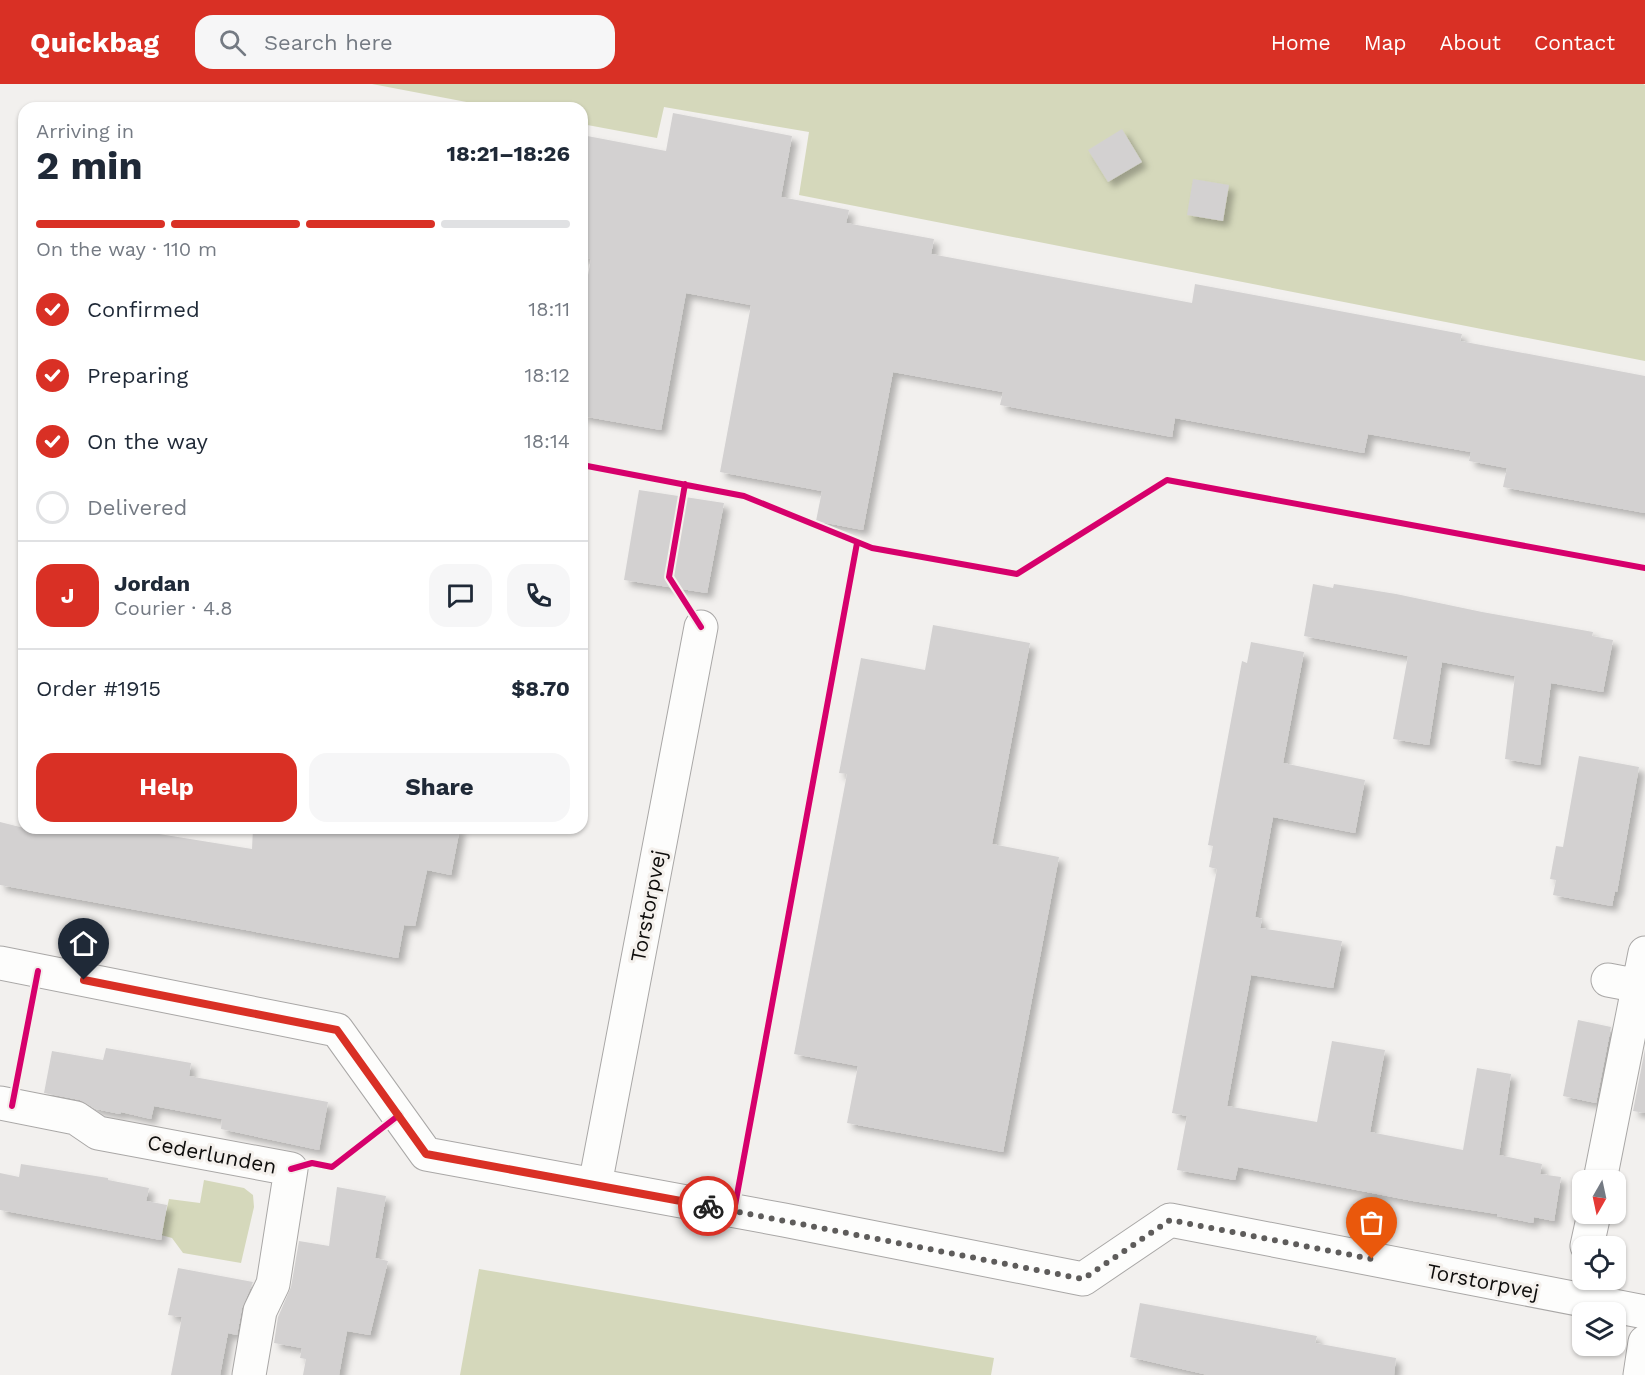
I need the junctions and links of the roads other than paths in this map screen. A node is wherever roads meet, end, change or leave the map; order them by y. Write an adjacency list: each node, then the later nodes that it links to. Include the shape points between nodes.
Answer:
1 (701, 627): 7 (street, Torstorpvej)
2 (1645, 953): 4 (street)
3 (0, 963): 7 (street, Torstorpvej, via 337,1030 426,1154)
4 (1631, 984): 6 (street)
5 (0, 1103): 12 (street, Cederlunden, via 76,1118 99,1132 291,1169 273,1284 260,1311)
6 (1602, 1170)
7 (595, 1185): 8 (street, Torstorpvej, via 1083,1279 1170,1220)
8 (1572, 1285)
9 (1590, 1290): 10 (street, Torstorpvej)
10 (1645, 1312)
11 (1645, 1342): 13 (street)
12 (249, 1375)
13 (1640, 1375)

